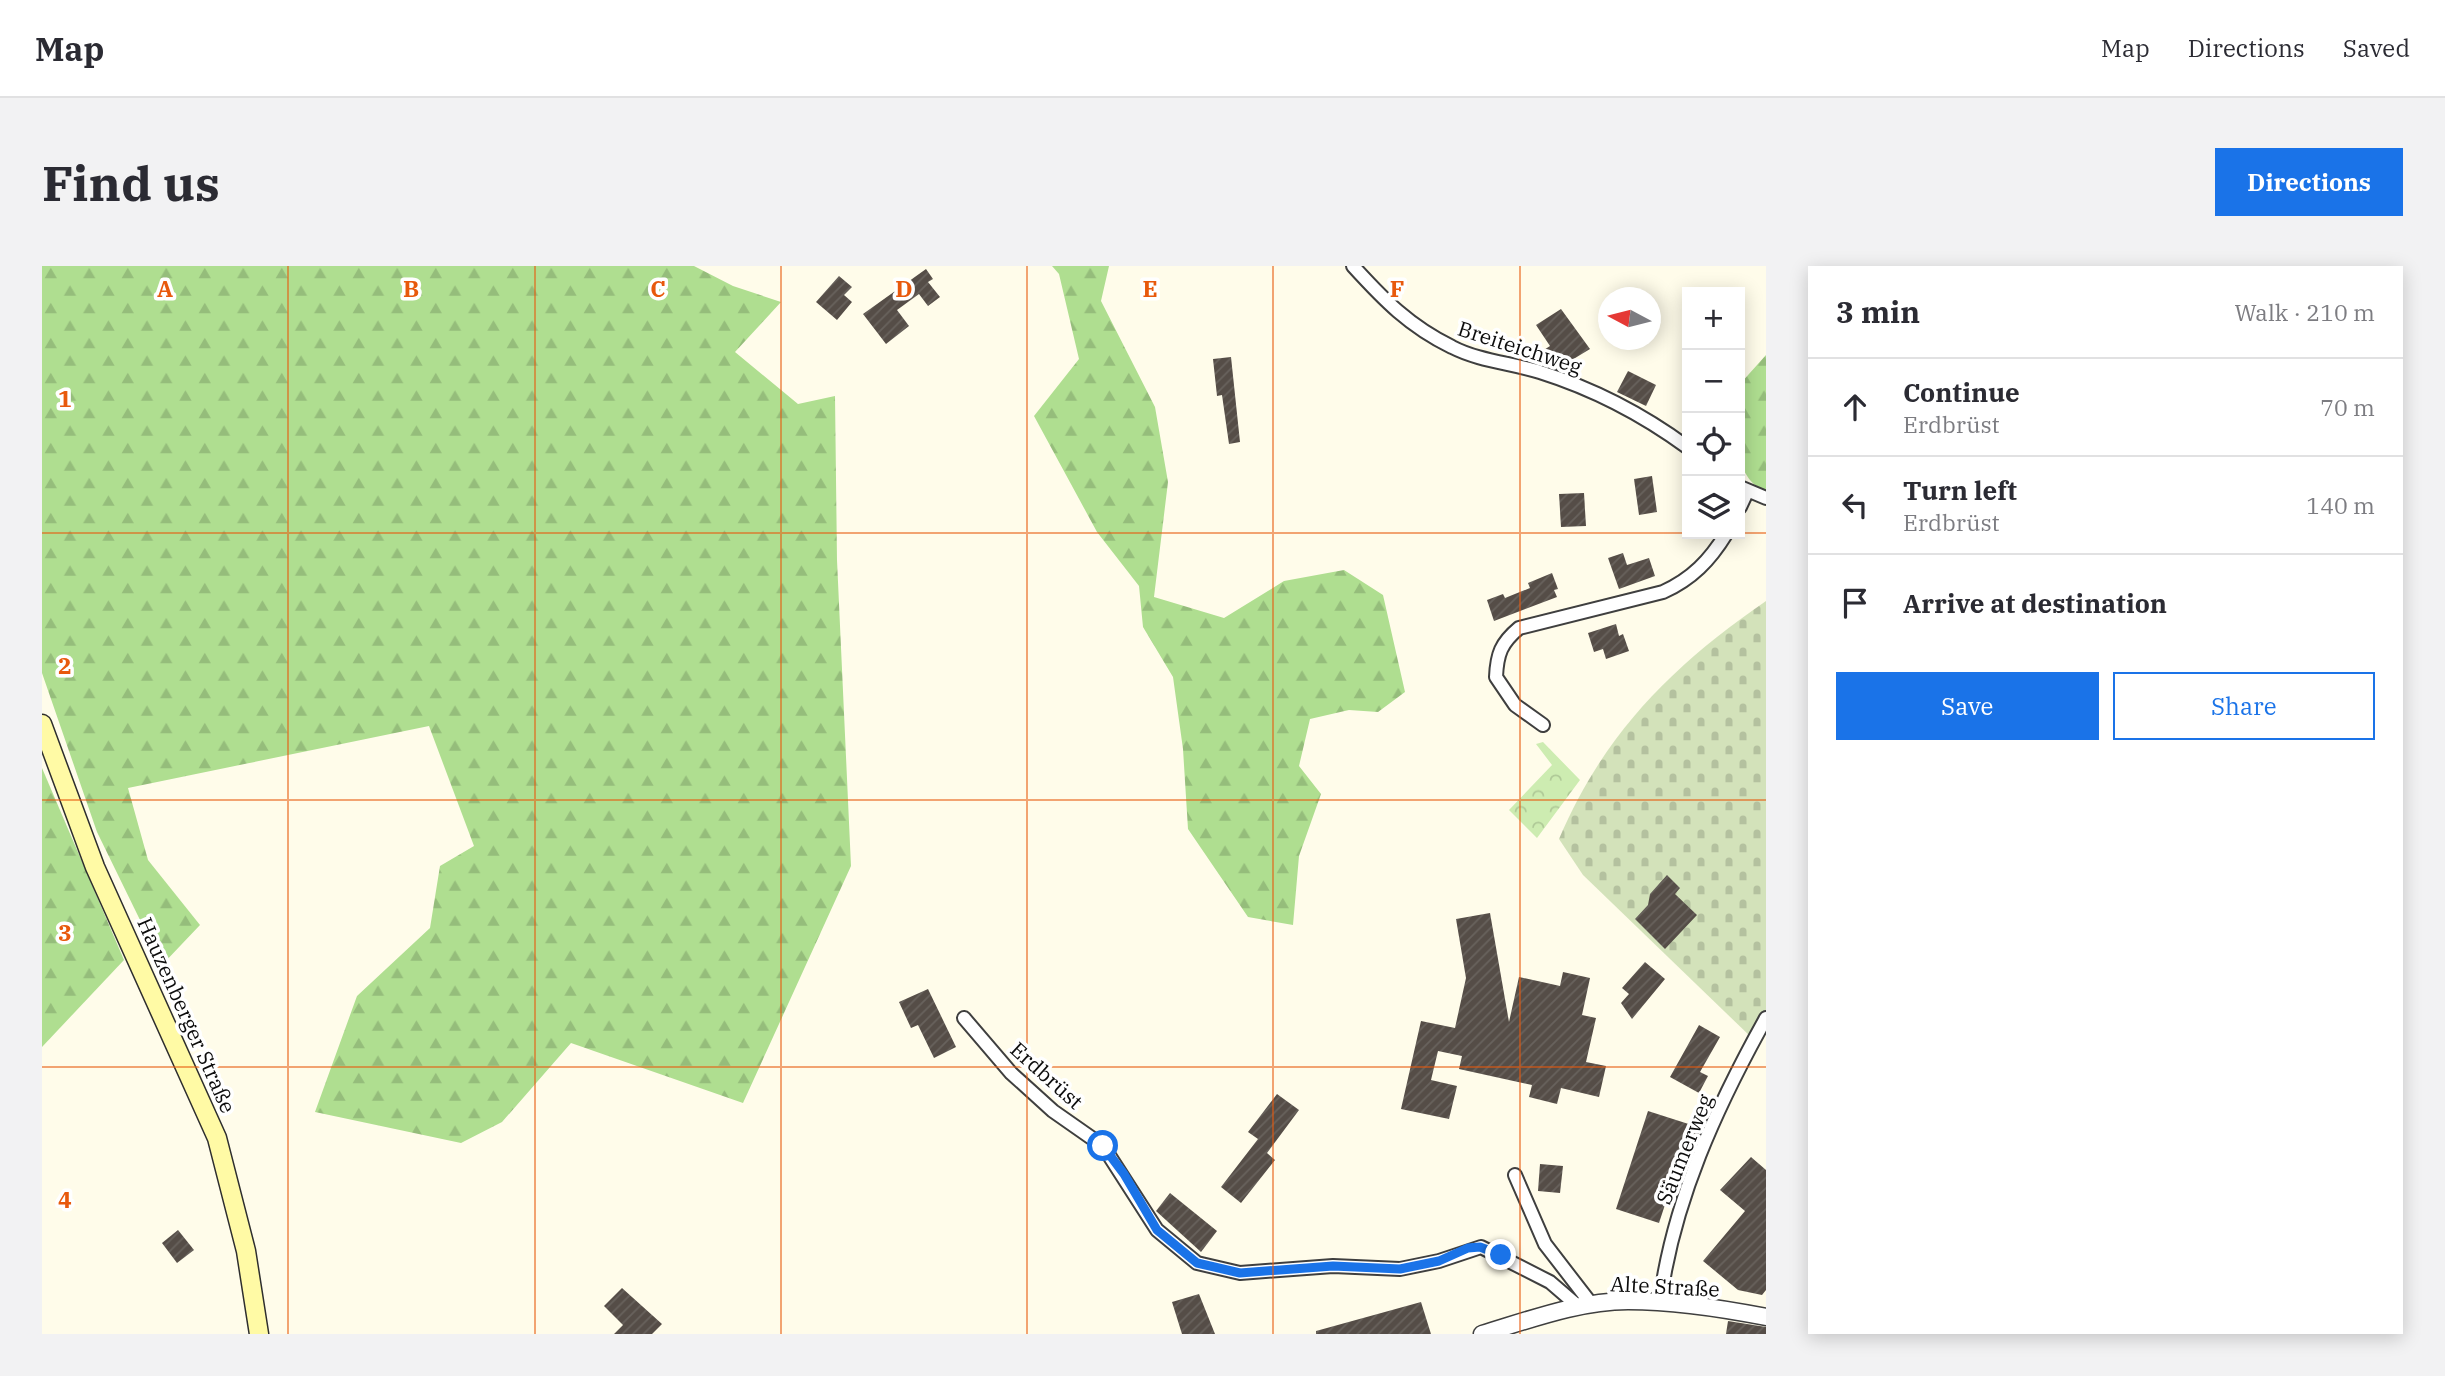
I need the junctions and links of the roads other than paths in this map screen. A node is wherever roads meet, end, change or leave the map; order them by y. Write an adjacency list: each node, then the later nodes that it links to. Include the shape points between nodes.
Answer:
1 (1353, 266): 2 (street, Breiteichweg, via 1395,312 1451,347 1586,389 1625,406)
2 (1682, 444)
3 (1745, 490): 4 (street)
4 (1766, 498)
5 (1723, 539): 7 (street, via 1712,556 1679,585 1519,628 1510,636 1500,647 1496,677 1515,705)
6 (42, 724): 14 (main road, Hauzenberger Straße, via 95,867 217,1138 246,1251)
7 (1543, 725)
8 (964, 1018): 12 (street, Erdbrüst, via 1011,1073 1103,1146 1157,1230 1197,1263 1240,1273 1333,1266 1400,1269 1480,1247)
9 (1766, 1018): 11 (street, Säumerweg, via 1703,1147 1666,1260)
10 (1515, 1175): 12 (street, via 1545,1244)
11 (1660, 1302): 12 (street, Alte Straße); 13 (street, Alte Straße)
12 (1586, 1306): 15 (street, Alte Straße)
13 (1766, 1317)
14 (259, 1334)
15 (1482, 1334)

